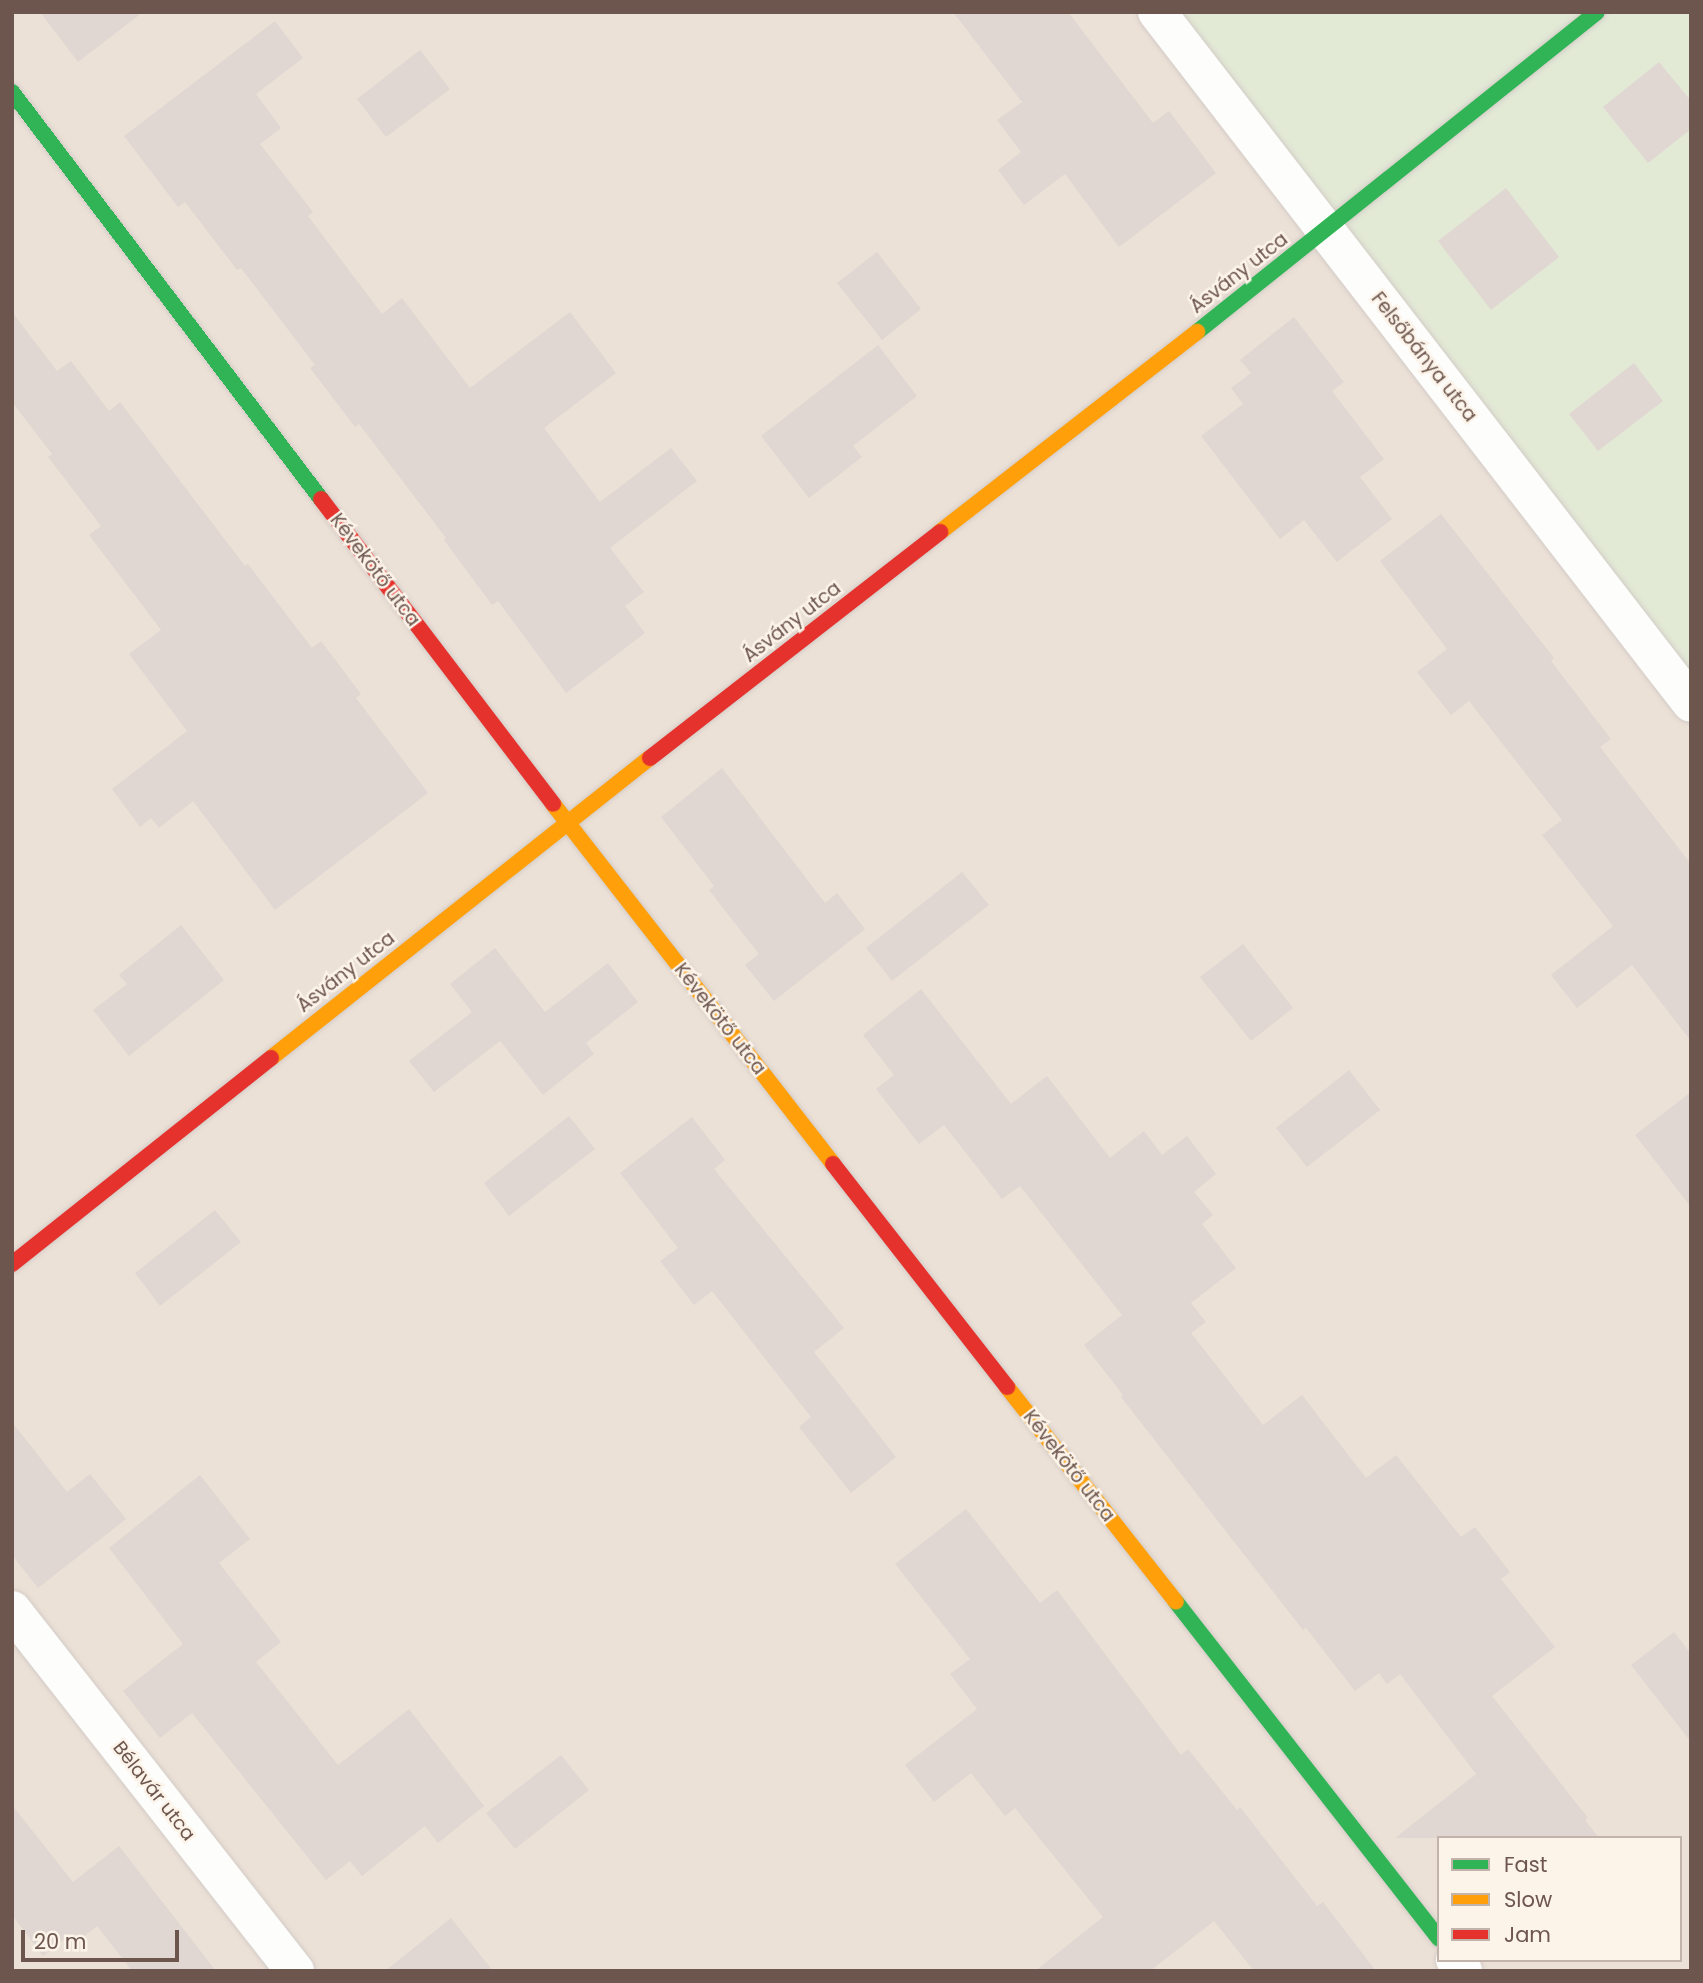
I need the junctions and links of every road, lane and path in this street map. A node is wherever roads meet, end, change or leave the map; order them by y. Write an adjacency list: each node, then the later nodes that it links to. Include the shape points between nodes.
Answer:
1 (1157, 12): 4 (street, Felsőbánya utca)
2 (1597, 12): 4 (street, Ásvány utca)
3 (12, 92): 6 (street, Kévekötő utca)
4 (1327, 231): 5 (street, Felsőbánya utca); 6 (street, Ásvány utca)
5 (1691, 703)
6 (567, 824): 7 (street, Ásvány utca); 9 (street, Kévekötő utca)
7 (12, 1264)
8 (12, 1610): 10 (street, Bélavár utca)
9 (1437, 1936)
10 (295, 1971)

